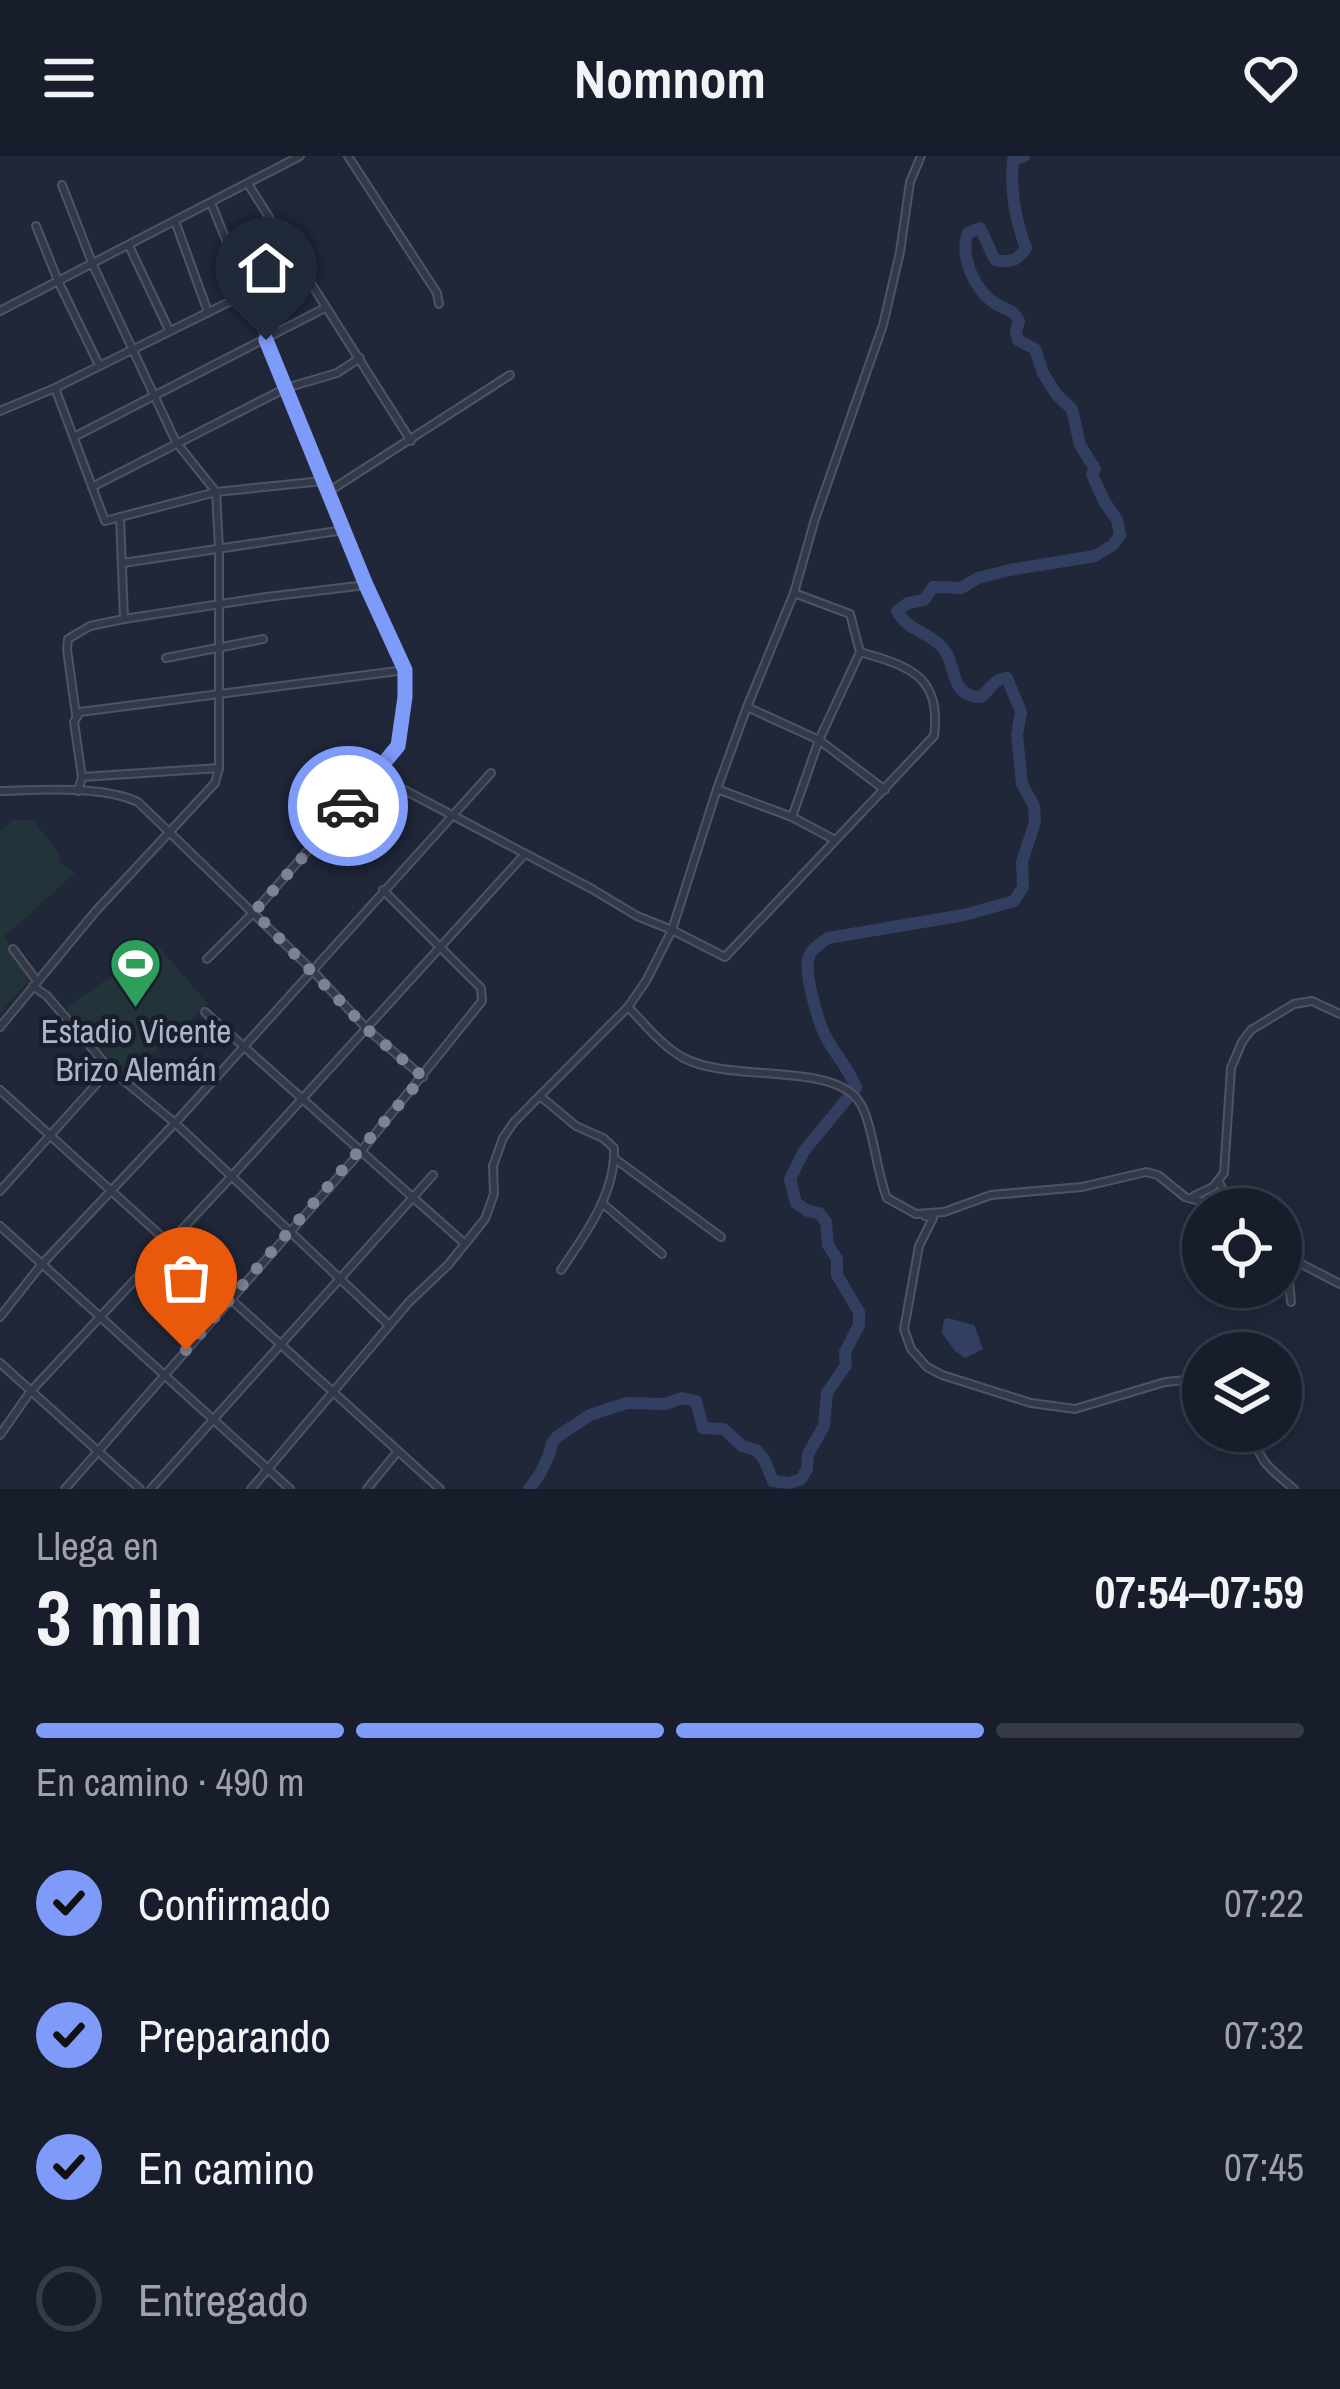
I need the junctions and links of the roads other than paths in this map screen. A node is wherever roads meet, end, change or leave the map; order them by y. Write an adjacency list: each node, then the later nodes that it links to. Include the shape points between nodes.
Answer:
1 (300, 156): 4 (street)
2 (348, 156): 14 (street)
3 (921, 156): 40 (street, via 887,308)
4 (248, 184): 6 (street); 11 (street)
5 (62, 185): 10 (street)
6 (211, 203): 7 (street); 13 (street)
7 (176, 221): 9 (street); 17 (street)
8 (36, 226): 12 (street)
9 (129, 247): 10 (street); 18 (street)
10 (93, 265): 12 (street); 20 (street)
11 (302, 266): 13 (street); 15 (street)
12 (59, 283): 16 (street); 22 (street)
13 (247, 293): 17 (street); 19 (street)
14 (439, 304)
15 (325, 308): 19 (street); 21 (street)
16 (0, 311)
17 (208, 312): 18 (street)
18 (169, 331): 20 (street)
19 (265, 341): 25 (street); 26 (street)
20 (134, 349): 22 (street); 26 (street)
21 (360, 358): 25 (street); 29 (street)
22 (99, 365): 24 (street)
23 (510, 375): 29 (street)
24 (55, 388): 27 (street); 28 (street)
25 (286, 388): 30 (street); 31 (street)
26 (154, 394): 28 (street); 30 (street)
27 (0, 411)
28 (74, 437): 32 (street)
29 (411, 441): 34 (street)
30 (176, 442): 32 (street); 33 (street)
31 (323, 481): 33 (street); 34 (street)
32 (92, 487): 35 (street, via 104,520)
33 (216, 492): 35 (street); 37 (street)
34 (328, 492): 36 (street)
35 (119, 517): 38 (street)
36 (344, 530): 37 (street); 39 (street)
37 (219, 549): 38 (street); 41 (street)
38 (123, 563): 42 (street)
39 (366, 585): 41 (street); 47 (street)
40 (794, 593): 45 (street, via 850,614); 49 (street)
41 (219, 604): 42 (street); 44 (street)
42 (124, 619): 50 (street, via 68,639)
43 (263, 639): 44 (street)
44 (219, 648): 46 (street); 48 (street)
45 (860, 652): 51 (street); 57 (street, via 905,665 933,694 937,711 934,736)
46 (166, 658)
47 (405, 670): 48 (street); 54 (street, via 398,746)
48 (219, 693): 50 (street); 52 (street)
49 (747, 707): 51 (street); 56 (street)
50 (76, 715): 55 (street)
51 (819, 740): 57 (street); 61 (street)
52 (219, 768): 55 (street); 62 (street, via 215,783)
53 (490, 773): 60 (street)
54 (376, 775): 60 (street); 66 (street)
55 (82, 777): 59 (street)
56 (718, 789): 61 (street); 67 (street)
57 (885, 790): 63 (street)
58 (0, 791): 59 (street)
59 (78, 792): 62 (street, via 134,799)
60 (451, 817): 64 (street); 65 (street)
61 (792, 817): 63 (street)
62 (170, 831): 66 (street); 72 (street)
63 (835, 840): 67 (street, via 725,957)
64 (524, 855): 67 (street); 68 (street)
65 (383, 890): 68 (street); 71 (street)
66 (254, 912): 70 (street); 71 (street)
67 (672, 930): 73 (street)
68 (440, 948): 77 (street); 80 (street, via 483,998)
69 (13, 949): 72 (street)
70 (207, 959)
71 (312, 970): 77 (street); 78 (street)
72 (35, 983): 76 (street); 79 (street)
73 (628, 1007): 82 (street); 98 (street, via 680,1057 718,1071 804,1076 844,1089 860,1102 887,1198)
74 (205, 1012): 78 (street)
75 (1340, 1014): 90 (street, via 1312,1001 1294,1004 1242,1042 1231,1068)
76 (0, 1027)
77 (367, 1029): 80 (street); 83 (street)
78 (243, 1047): 83 (street); 84 (street)
79 (110, 1069): 84 (street); 85 (street)
80 (423, 1077): 86 (street)
81 (0, 1090): 85 (street)
82 (540, 1096): 87 (street, via 610,1142); 103 (street, via 503,1138 490,1208)
83 (304, 1098): 86 (street); 89 (street)
84 (175, 1123): 89 (street); 94 (street)
85 (52, 1136): 93 (street); 94 (street)
86 (362, 1150): 96 (street); 100 (street)
87 (614, 1158): 97 (street); 101 (street)
88 (434, 1174): 96 (street)
89 (231, 1177): 100 (street); 102 (street)
90 (1218, 1180): 91 (street); 92 (street)
91 (1209, 1188)
92 (1222, 1188)
93 (0, 1190)
94 (111, 1190): 102 (street); 105 (street)
95 (1182, 1192): 98 (street, via 1146,1172)
96 (412, 1197): 103 (street); 108 (street)
97 (602, 1203): 104 (street); 107 (street)
98 (916, 1214): 117 (street, via 933,1218 916,1256 904,1334 927,1367 1075,1409)
99 (0, 1226): 105 (street)
100 (289, 1232): 108 (street); 110 (street)
101 (721, 1237)
102 (169, 1244): 110 (street); 112 (street)
103 (464, 1244): 113 (street)
104 (662, 1254)
105 (41, 1264): 111 (street); 112 (street)
106 (1302, 1264): 109 (street)
107 (561, 1270)
108 (340, 1277): 113 (street); 114 (street)
109 (1340, 1284)
110 (230, 1300): 114 (street); 116 (street)
111 (0, 1317)
112 (100, 1317): 116 (street); 119 (street)
113 (389, 1325): 118 (street)
114 (280, 1345): 118 (street); 120 (street)
115 (0, 1363): 119 (street)
116 (165, 1375): 120 (street); 122 (street)
117 (1182, 1380)
118 (333, 1390): 123 (street); 125 (street)
119 (30, 1392): 121 (street); 122 (street)
120 (214, 1420): 125 (street); 128 (street)
121 (0, 1435)
122 (98, 1451): 126 (street); 127 (street)
123 (398, 1451): 131 (street); 132 (street)
124 (1258, 1452): 133 (street)
125 (267, 1469): 129 (street); 130 (street)
126 (65, 1489)
127 (140, 1489)
128 (152, 1489)
129 (251, 1489)
130 (290, 1489)
131 (367, 1489)
132 (440, 1489)
133 (1294, 1489)

